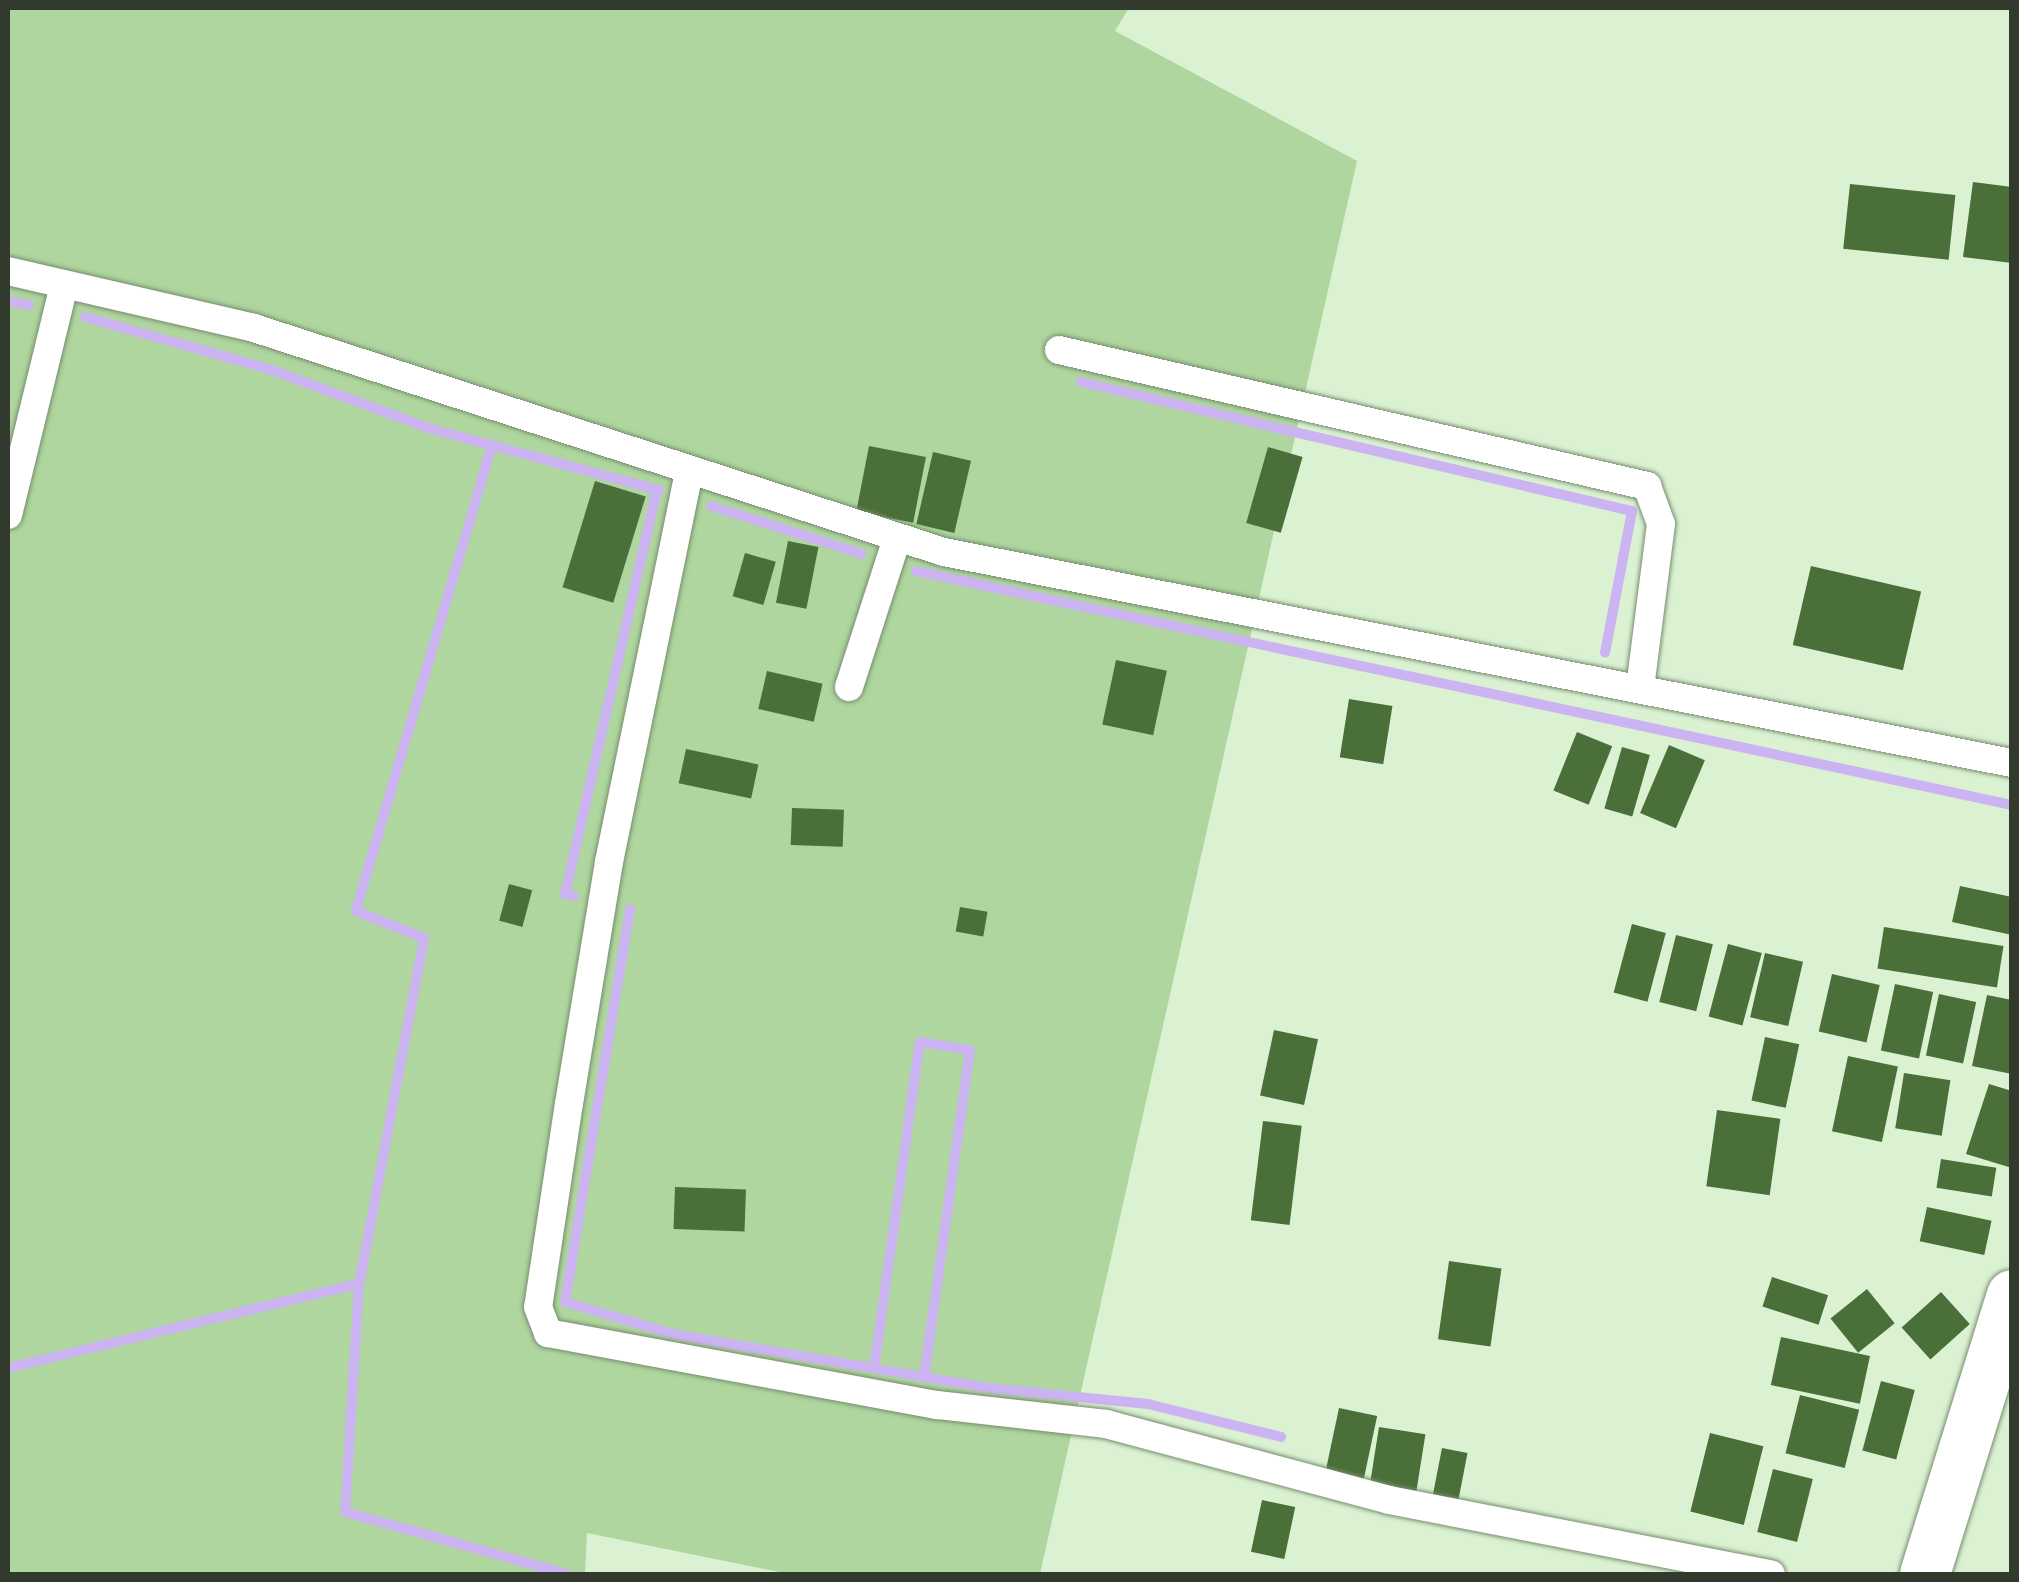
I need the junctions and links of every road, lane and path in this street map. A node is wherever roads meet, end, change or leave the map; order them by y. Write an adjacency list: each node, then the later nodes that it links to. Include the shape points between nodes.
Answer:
1 (8, 271): 2 (street)
2 (64, 285): 4 (street, via 254,328); 5 (street)
3 (1059, 350): 8 (street, via 1647,486 1661,524)
4 (689, 472): 6 (street); 11 (street, via 609,862 572,1084 538,1307 548,1332 937,1405 1106,1424 1389,1500)
5 (8, 515)
6 (898, 538): 7 (street); 8 (street, via 1084,583)
7 (849, 688)
8 (1640, 688): 9 (street)
9 (2012, 762)
10 (2012, 1295): 12 (highway)
11 (1771, 1574)
12 (1925, 1574)

